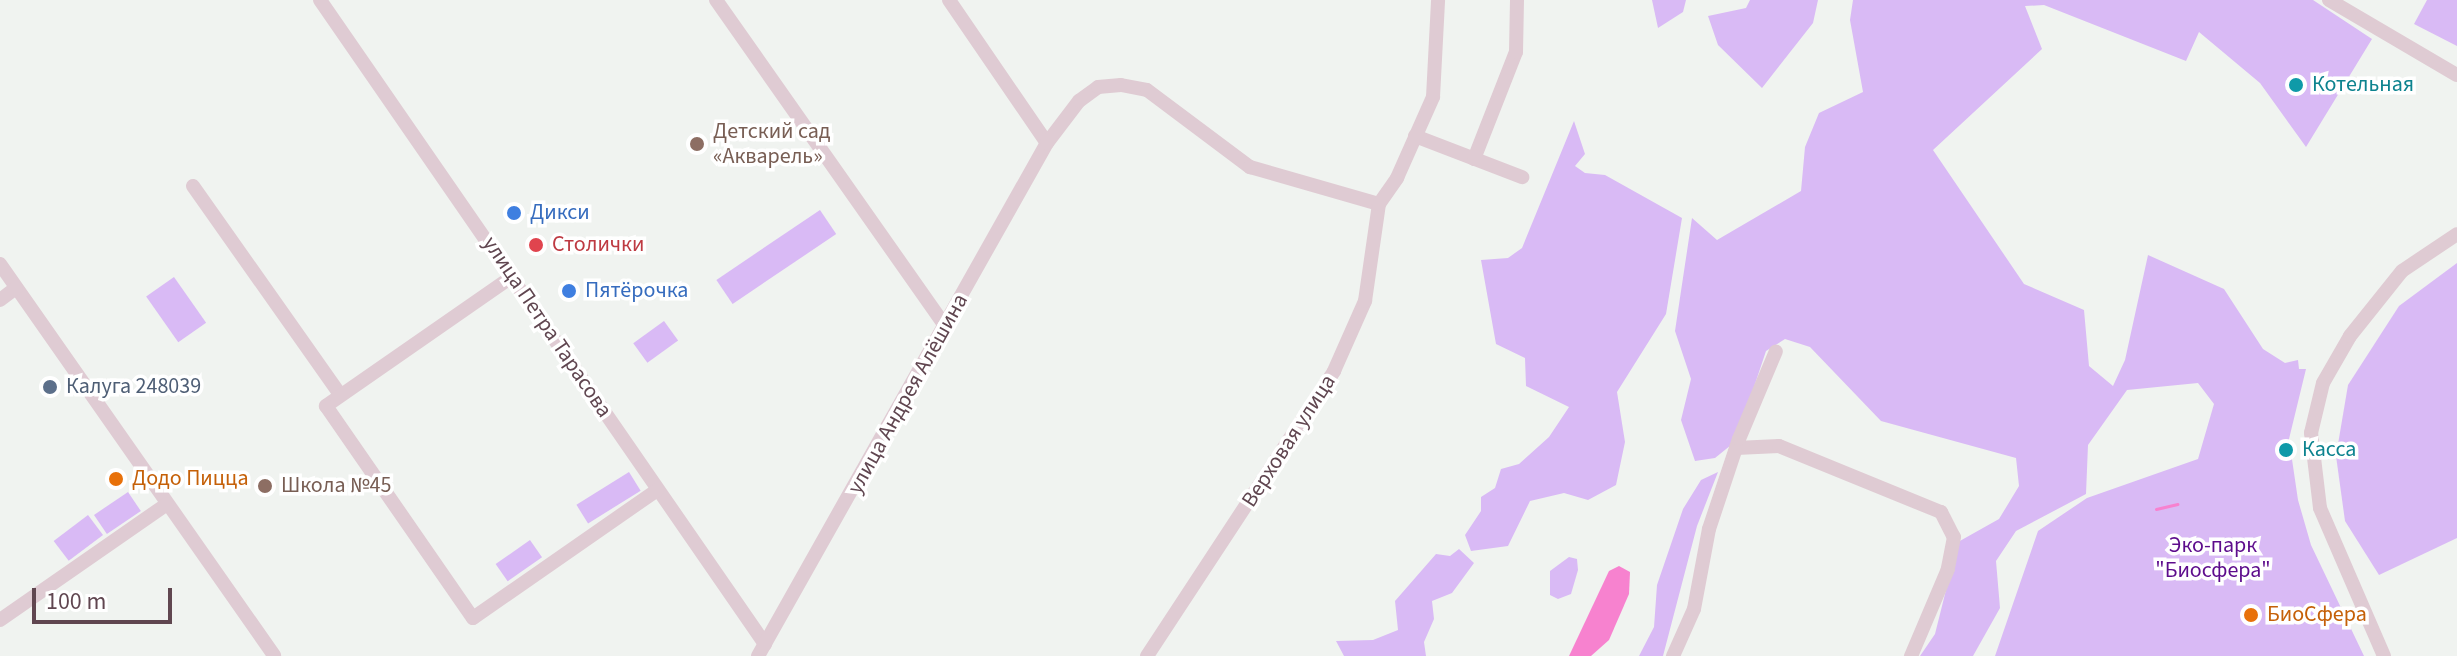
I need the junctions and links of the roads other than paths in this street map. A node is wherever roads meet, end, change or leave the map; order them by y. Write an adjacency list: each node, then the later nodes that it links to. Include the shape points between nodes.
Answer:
1 (320, 0): 16 (street, улица Петра Тарасова)
2 (716, 0): 19 (street)
3 (949, 0): 9 (street)
4 (1438, 0): 8 (street, Верховая улица, via 1433,97)
5 (1517, 0): 10 (street, via 1516,52)
6 (2329, 0): 7 (street)
7 (2457, 75)
8 (1415, 136): 10 (street); 13 (street, Верховая улица)
9 (1047, 143): 13 (street, улица Андрея Алёшина, via 1079,101 1098,87 1121,85 1147,90 1250,167); 19 (street, улица Андрея Алёшина)
10 (1474, 159): 11 (street)
11 (1522, 177)
12 (193, 186): 21 (street)
13 (1379, 204): 28 (street, Верховая улица, via 1365,301 1334,371)
14 (2457, 234): 31 (street, via 2402,271 2350,336 2323,383 2311,433 2320,508)
15 (0, 264): 17 (street)
16 (513, 276): 21 (street); 23 (street, улица Петра Тарасова)
17 (16, 288): 18 (street); 24 (street)
18 (0, 300)
19 (946, 327): 26 (street, улица Андрея Алёшина)
20 (1776, 351): 22 (street)
21 (339, 393): 23 (street, via 326,406 473,618)
22 (1736, 448): 29 (street, via 1709,529 1694,609); 30 (street, via 1779,446 1941,512 1954,537 1948,569)
23 (657, 490): 26 (street, улица Петра Тарасова)
24 (167, 504): 25 (street); 27 (street)
25 (0, 620)
26 (762, 650)
27 (274, 656)
28 (1147, 656)
29 (1673, 656)
30 (1911, 656)
31 (2384, 656)

